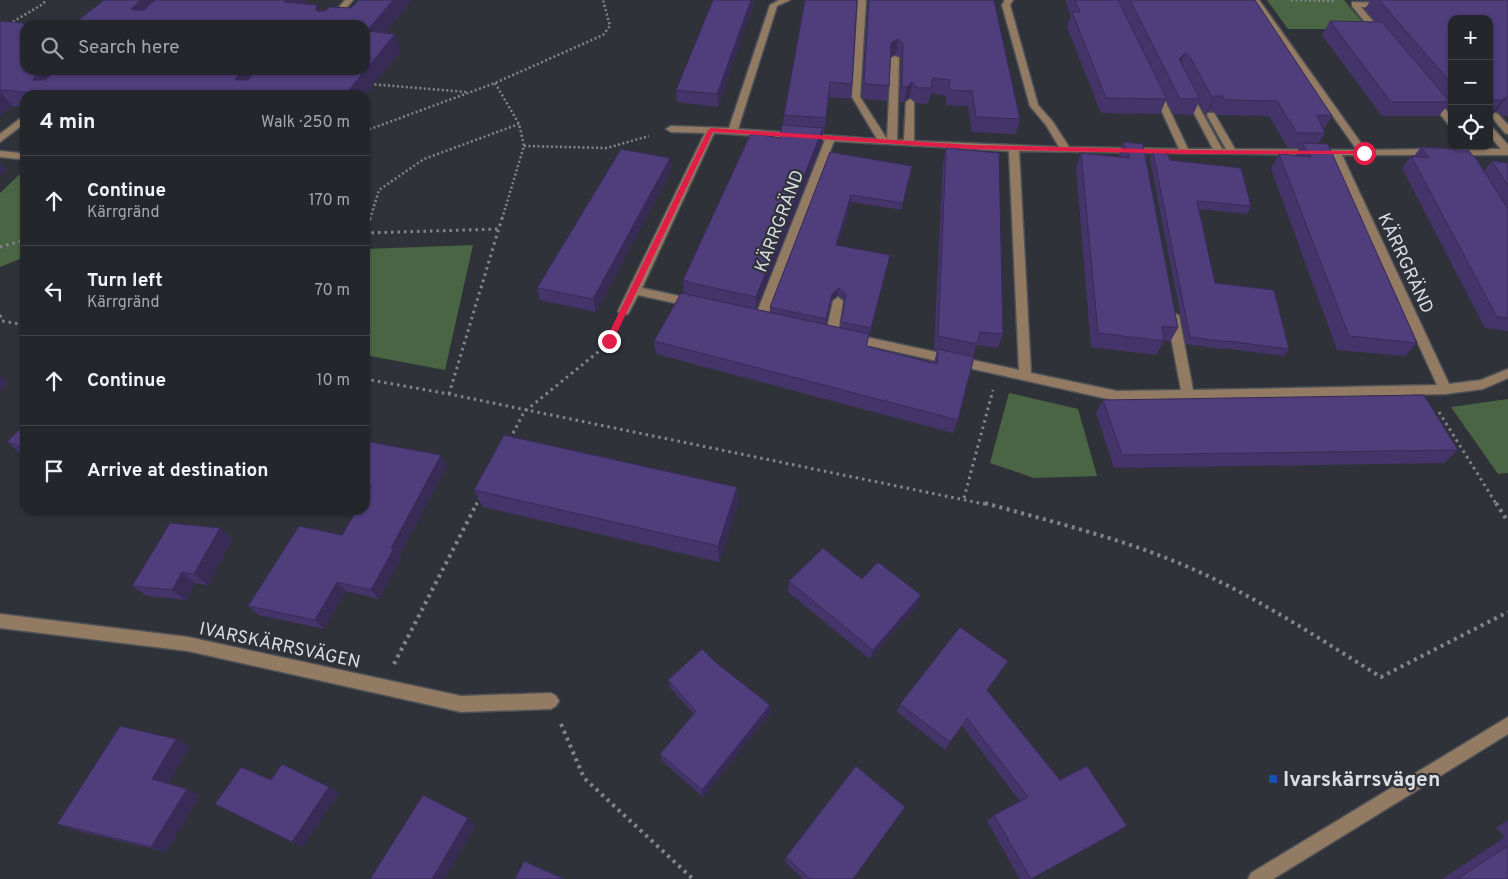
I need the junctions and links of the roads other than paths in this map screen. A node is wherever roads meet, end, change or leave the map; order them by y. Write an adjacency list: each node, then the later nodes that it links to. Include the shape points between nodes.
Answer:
1 (350, 0): 7 (street)
2 (786, 0): 20 (street, via 774,5)
3 (862, 0): 25 (street, via 856,97)
4 (1009, 0): 28 (street, via 1006,5 1034,106)
5 (1255, 0): 34 (street)
6 (1393, 5): 8 (street, via 1355,4)
7 (332, 20)
8 (1385, 41)
9 (895, 58): 25 (street)
10 (1151, 80): 29 (street)
11 (1186, 90): 30 (street)
12 (1428, 93): 16 (street)
13 (910, 102): 26 (street)
14 (1211, 115): 31 (street)
15 (1495, 116): 21 (street)
16 (1448, 118)
17 (20, 123): 24 (street)
18 (671, 130): 19 (street)
19 (711, 130): 20 (street); 38 (street)
20 (733, 130): 23 (street)
21 (1508, 131)
22 (1493, 134): 33 (street)
23 (830, 138): 25 (street); 43 (street, KÄRRGRÄND)
24 (0, 139)
25 (888, 142): 26 (street)
26 (909, 143): 27 (street)
27 (1014, 148): 28 (street); 45 (street)
28 (1066, 150): 29 (street, via 1143,156)
29 (1185, 152): 30 (street)
30 (1219, 152): 31 (street)
31 (1232, 152): 32 (street)
32 (1336, 152): 34 (street); 46 (street, KÄRRGRÄND)
33 (1508, 152): 35 (street)
34 (1364, 153): 35 (street)
35 (1464, 153)
36 (0, 154): 37 (street)
37 (20, 156)
38 (635, 290): 40 (street); 42 (street)
39 (838, 301): 45 (street, via 827,332)
40 (703, 305)
41 (1172, 307): 47 (street)
42 (624, 311)
43 (761, 317)
44 (1508, 373): 46 (street, via 1484,384)
45 (1025, 376): 47 (street, via 1118,396)
46 (1445, 389): 47 (street)
47 (1188, 394)
48 (0, 621): 49 (street, IVARSKÄRRSVÄGEN, via 188,644 462,704)
49 (551, 701)
50 (1508, 725): 51 (street)
51 (1257, 879)

